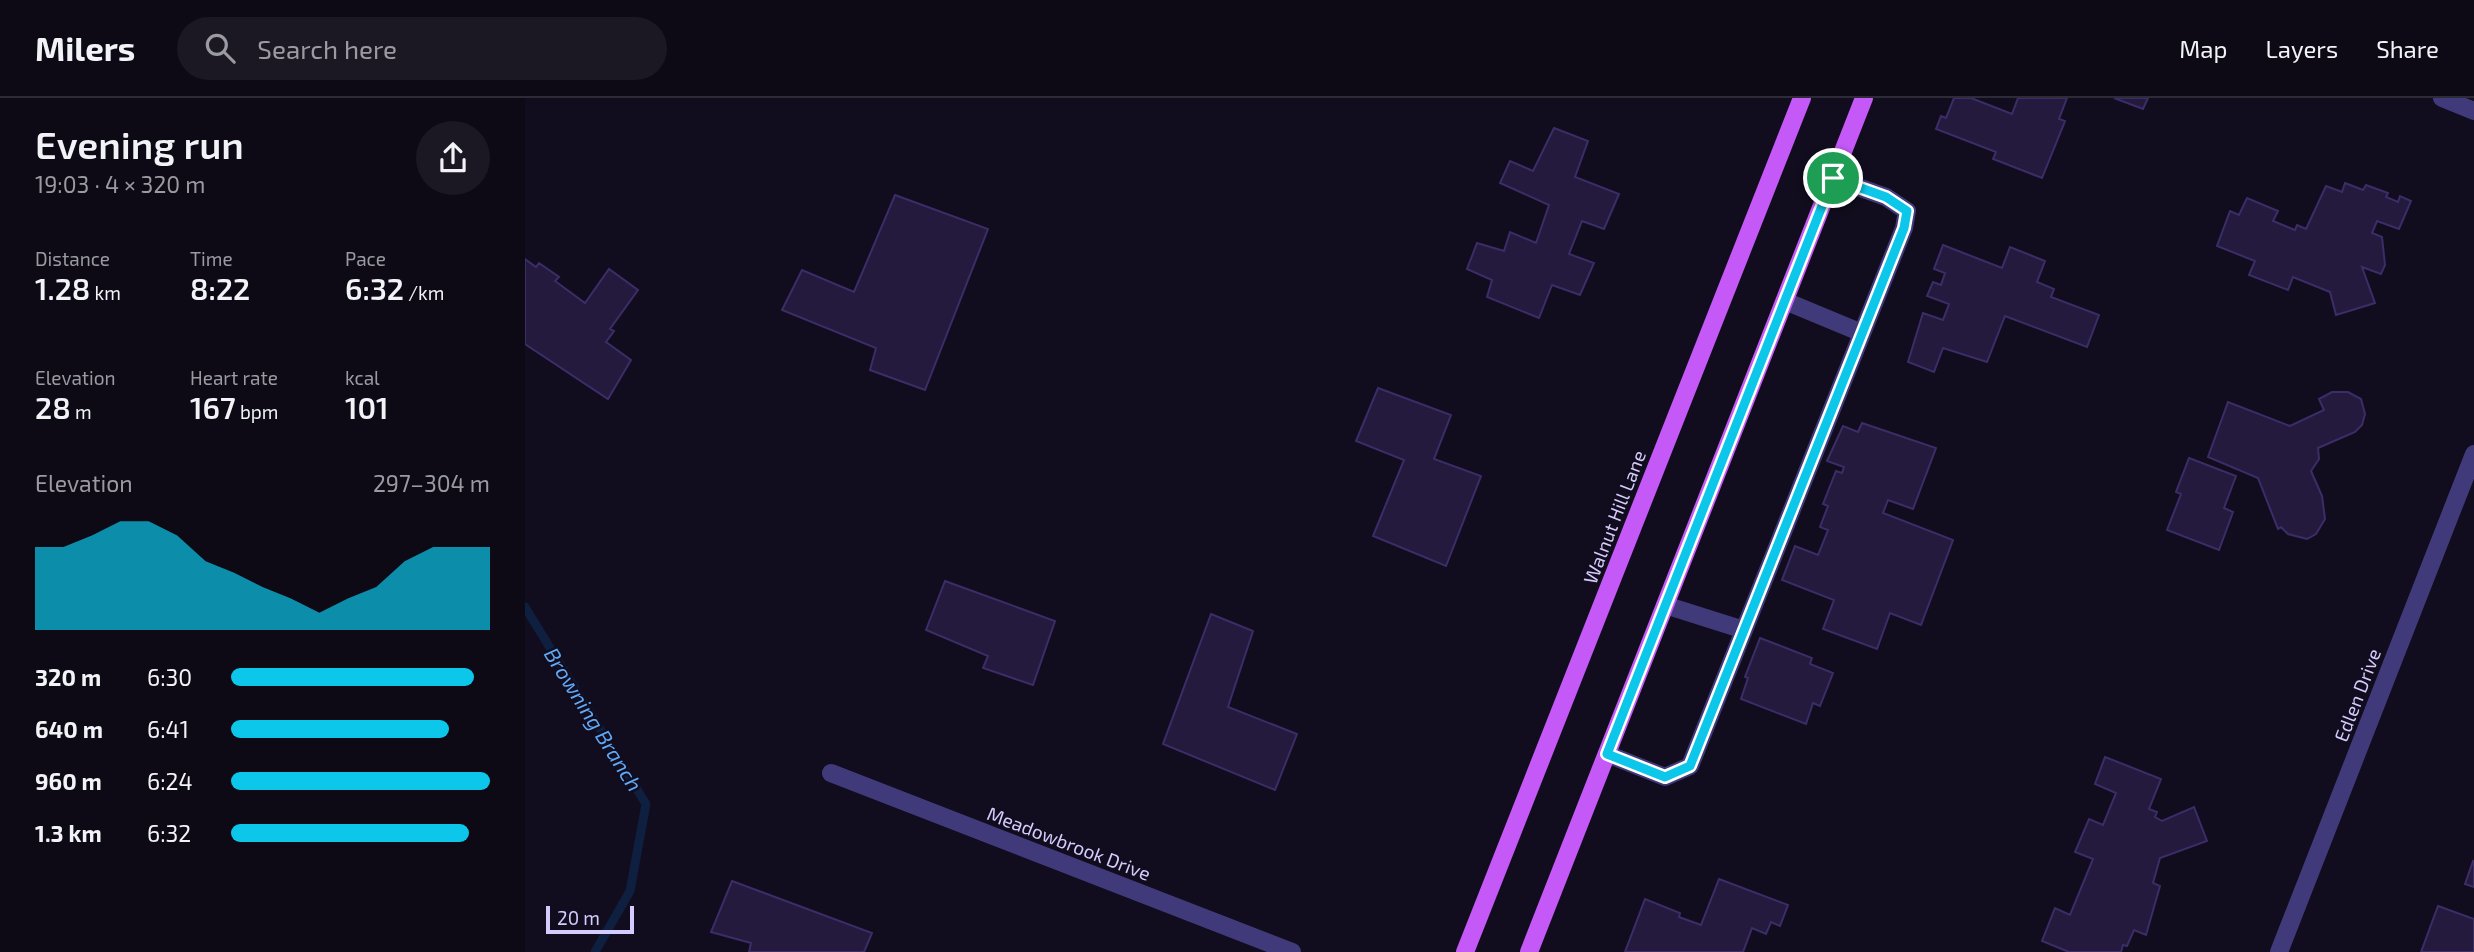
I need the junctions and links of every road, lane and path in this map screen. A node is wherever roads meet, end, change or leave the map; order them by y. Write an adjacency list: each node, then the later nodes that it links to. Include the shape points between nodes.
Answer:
1 (1802, 98): 14 (main road, Walnut Hill Lane)
2 (1864, 98): 5 (main road)
3 (2442, 98): 4 (street)
4 (2474, 111)
5 (1833, 178): 6 (main road); 7 (street, via 1886,197 1907,211)
6 (1785, 301): 7 (street); 9 (main road)
7 (1862, 333): 10 (street)
8 (2474, 454): 16 (street, Edlen Drive)
9 (1665, 605): 10 (street); 11 (main road)
10 (1744, 630): 11 (street, via 1690,766 1665,777)
11 (1607, 754): 15 (main road)
12 (831, 773): 13 (street, Meadowbrook Drive)
13 (1292, 952)
14 (1465, 952)
15 (1529, 952)
16 (2279, 952)

